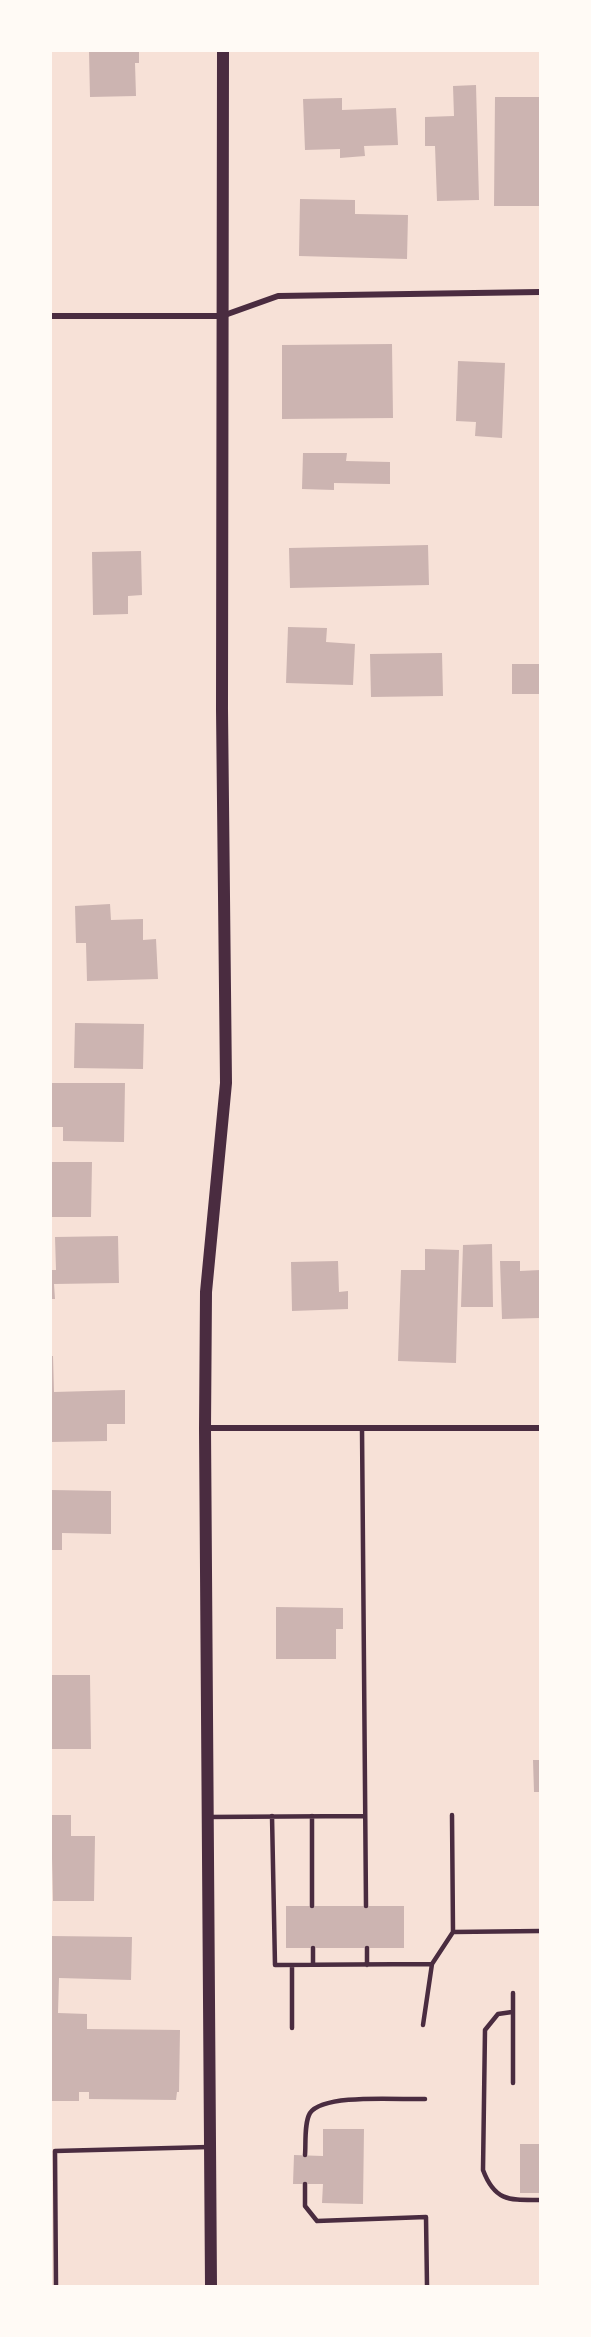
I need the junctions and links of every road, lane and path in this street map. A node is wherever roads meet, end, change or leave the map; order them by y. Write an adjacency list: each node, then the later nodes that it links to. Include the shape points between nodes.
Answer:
1 (223, 51): 4 (main road)
2 (540, 292): 4 (street, via 278,296)
3 (51, 316): 4 (street)
4 (222, 316): 5 (main road, via 226,1083 206,1292)
5 (206, 1428): 6 (street); 12 (main road)
6 (362, 1428): 7 (street); 8 (lane)
7 (540, 1428)
8 (366, 1815): 11 (lane); 14 (lane)
9 (452, 1815): 16 (lane)
10 (272, 1816): 11 (lane); 12 (lane); 20 (lane, via 275,1965)
11 (312, 1816): 13 (lane)
12 (208, 1817): 29 (main road)
13 (312, 1906)
14 (366, 1906)
15 (540, 1931): 16 (lane)
16 (453, 1932): 19 (lane)
17 (313, 1948): 21 (lane)
18 (367, 1948): 22 (lane)
19 (432, 1964): 22 (lane); 25 (lane)
20 (292, 1965): 21 (lane); 26 (lane)
21 (313, 1965): 22 (lane)
22 (367, 1965)
23 (513, 1993): 24 (lane)
24 (512, 2012): 27 (lane); 32 (lane, via 498,2014 485,2030 483,2170 487,2182 500,2197)
25 (423, 2025)
26 (292, 2028)
27 (513, 2083)
28 (424, 2099): 30 (lane, via 335,2100 317,2106 309,2116)
29 (210, 2147): 33 (lane, via 56,2151); 34 (main road)
30 (305, 2155)
31 (305, 2184): 35 (lane, via 305,2206 317,2221 426,2217)
32 (540, 2200)
33 (56, 2286)
34 (211, 2286)
35 (427, 2286)

